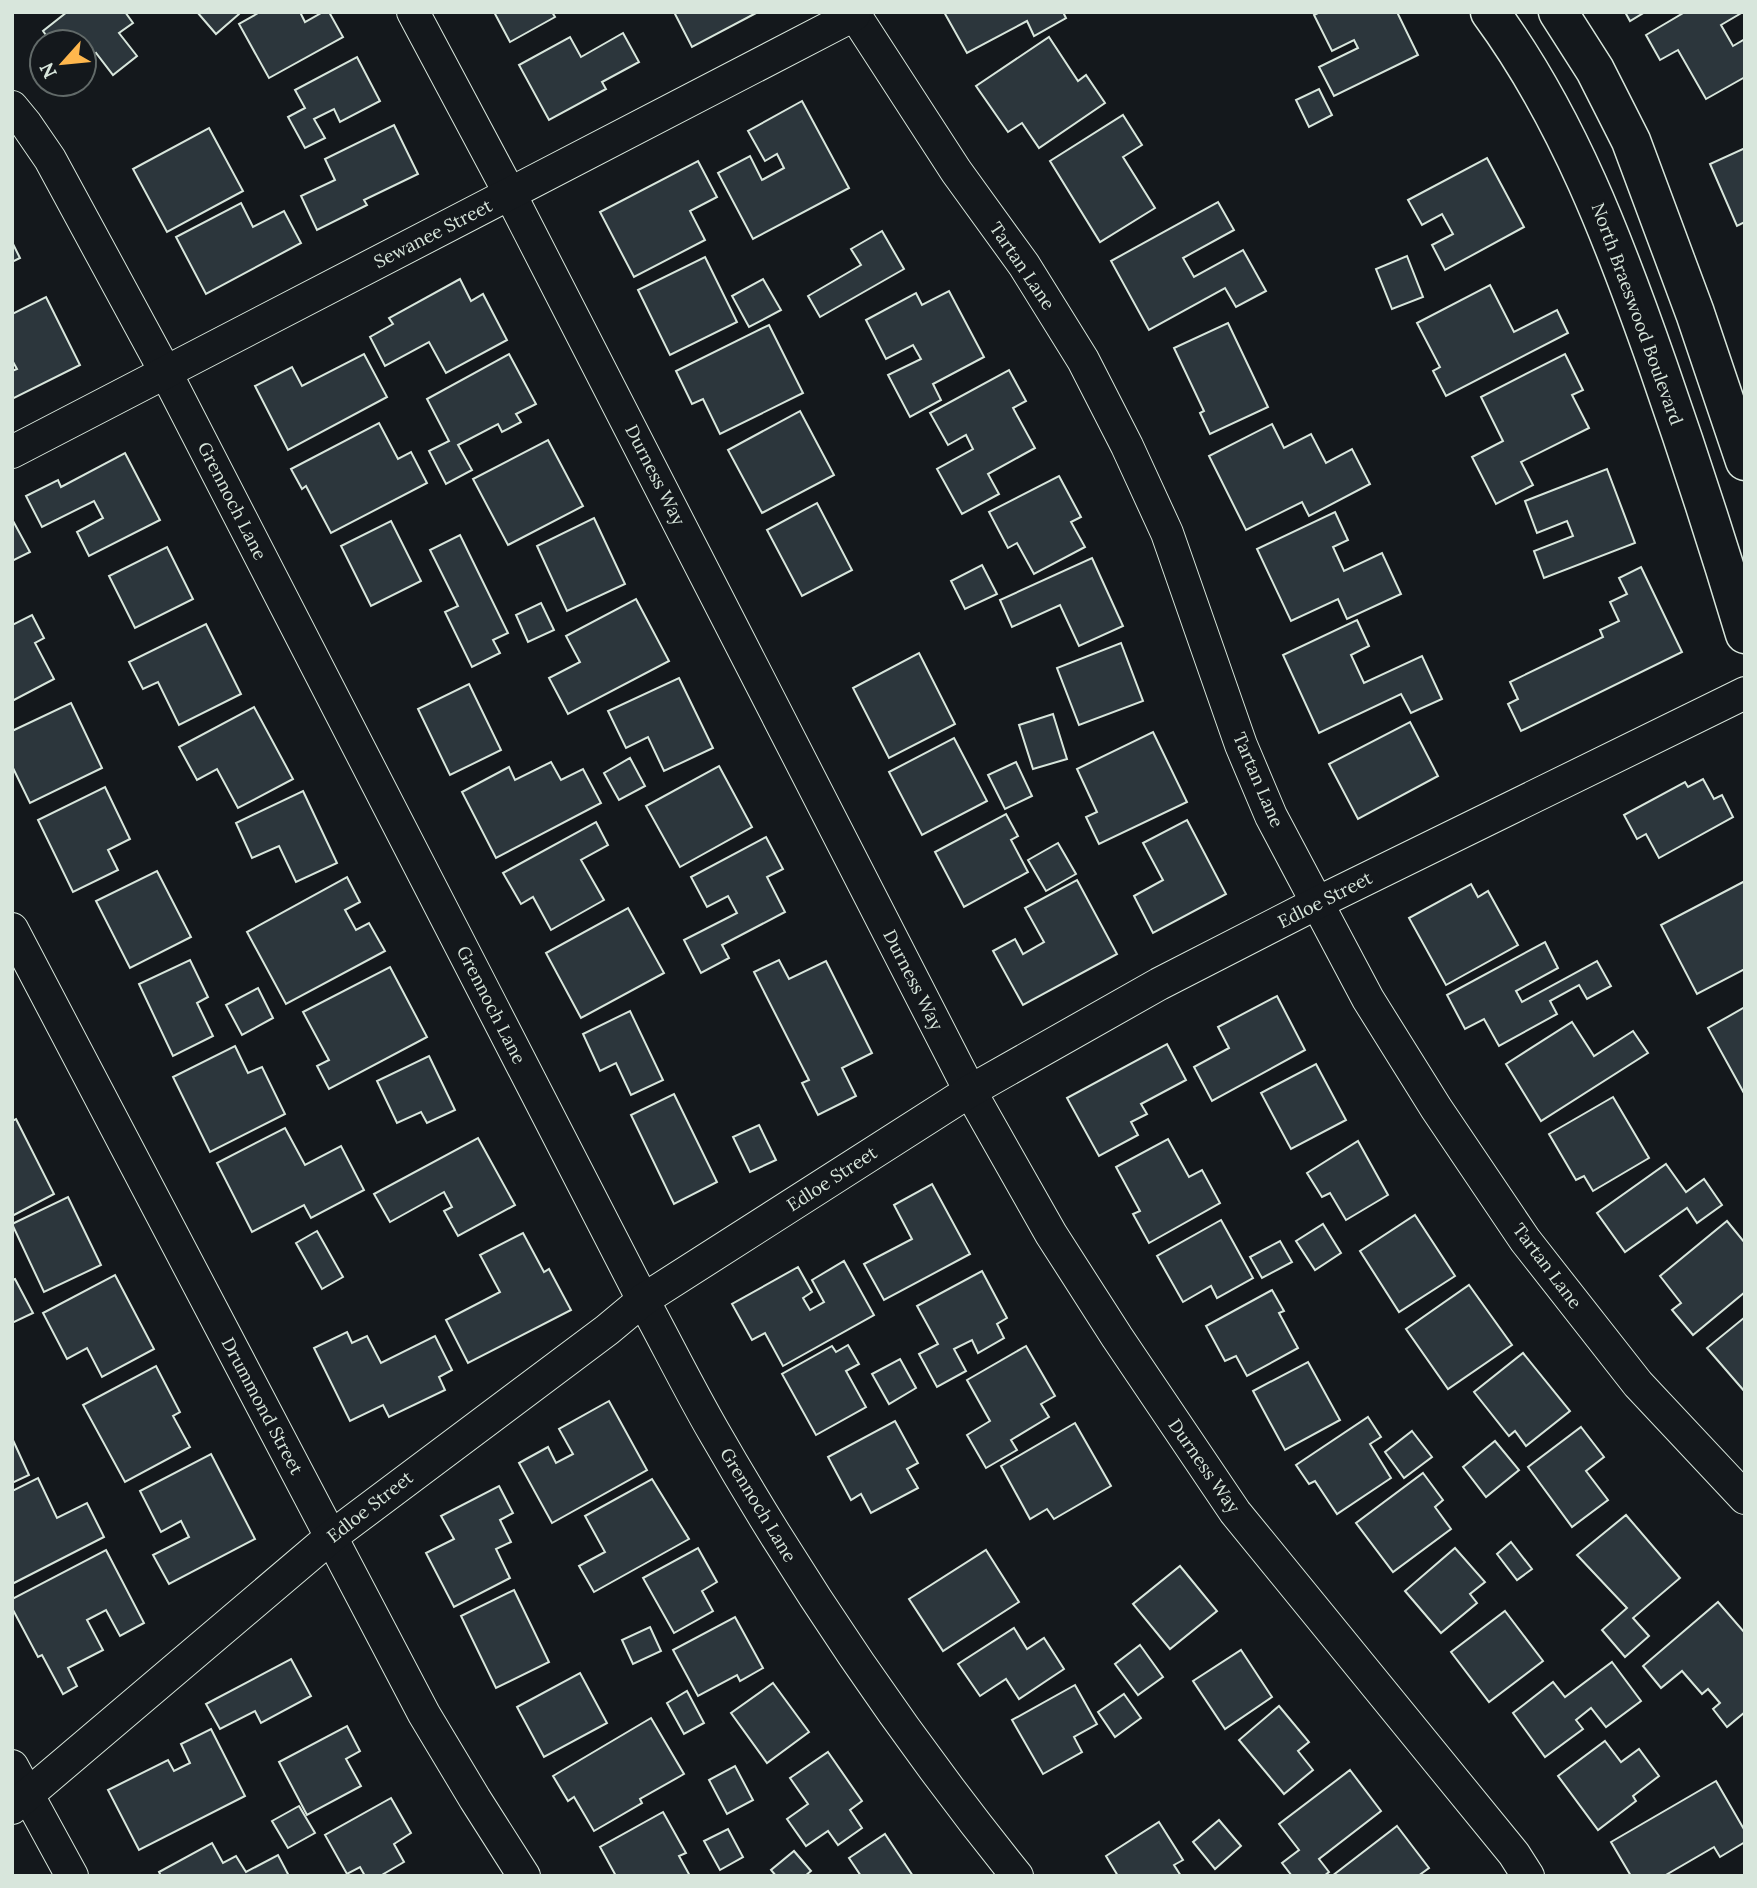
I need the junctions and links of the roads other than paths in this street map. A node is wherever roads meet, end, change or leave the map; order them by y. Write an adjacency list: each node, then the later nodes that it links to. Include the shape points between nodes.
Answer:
1 (412, 12): 6 (street, Durness Way)
2 (1490, 12): 10 (main road, North Braeswood Boulevard, via 1514,45 1574,152 1630,285)
3 (1558, 12): 9 (main road, via 1595,70 1631,141)
4 (853, 14): 6 (street, Sewanee Street); 12 (street, Tartan Lane, via 1083,360 1167,533 1241,745 1271,816)
5 (12, 107): 7 (street, Grennoch Lane, via 50,159)
6 (510, 194): 7 (street, Sewanee Street); 14 (street, Durness Way)
7 (166, 373): 8 (street, Sewanee Street); 15 (street, Grennoch Lane)
8 (12, 452)
9 (1745, 461)
10 (1745, 634)
11 (1745, 693): 12 (street, Edloe Street)
12 (1317, 903): 14 (street, Edloe Street, via 1159,984); 16 (street, Tartan Lane, via 1368,999 1525,1240 1638,1384)
13 (12, 929): 17 (street, Drummond Street)
14 (970, 1091): 15 (street, Edloe Street); 23 (street, Durness Way, via 1051,1234 1235,1512)
15 (643, 1300): 17 (street, Edloe Street); 22 (street, Grennoch Lane, via 713,1431 784,1549 929,1762)
16 (1745, 1498)
17 (331, 1537): 19 (street, Edloe Street); 21 (street, Drummond Street, via 424,1714)
18 (12, 1766): 19 (street)
19 (20, 1801): 20 (street)
20 (72, 1876)
21 (524, 1876)
22 (1017, 1876)
23 (1528, 1876)

